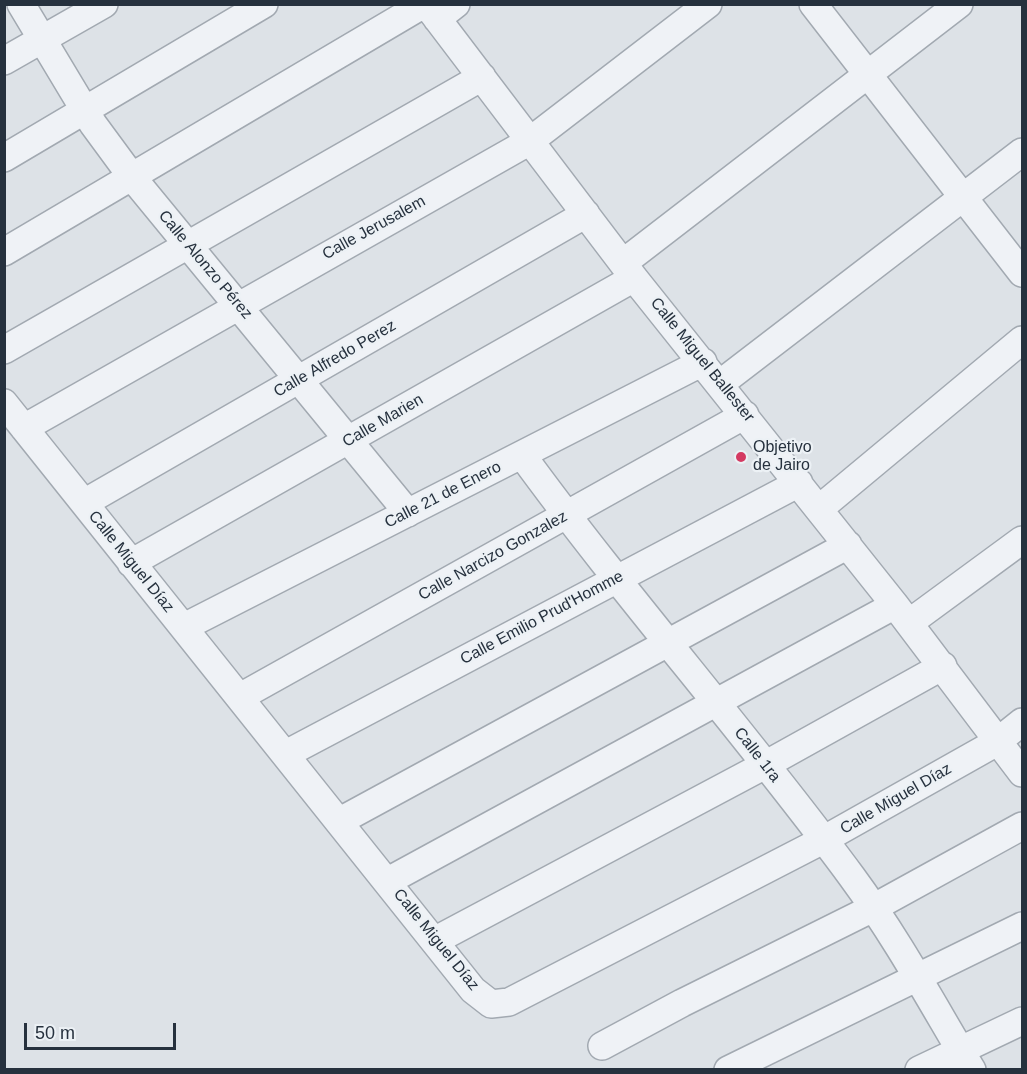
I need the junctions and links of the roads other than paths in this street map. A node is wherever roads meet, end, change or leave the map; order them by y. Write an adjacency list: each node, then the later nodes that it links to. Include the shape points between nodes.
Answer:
1 (21, 4): 8 (street, Calle Alonzo Pérez)
2 (104, 4): 8 (street)
3 (264, 4): 12 (street)
4 (708, 4): 13 (street, Calle Jerusalem)
5 (813, 4): 10 (street)
6 (959, 4): 10 (street, Calle Marien)
7 (436, 8): 11 (street, Calle Miguel Ballester); 16 (street)
8 (42, 40): 9 (street); 12 (street, Calle Alonzo Pérez)
9 (4, 61)
10 (868, 75): 17 (street); 21 (street, Calle Marien)
11 (482, 77): 13 (street, Calle Miguel Ballester); 19 (street)
12 (85, 110): 15 (street); 16 (street, Calle Alonzo Pérez)
13 (530, 141): 18 (street, Calle Miguel Ballester); 23 (street, Calle Jerusalem)
14 (1023, 152): 17 (street)
15 (4, 158)
16 (132, 177): 19 (street, Calle Alonzo Pérez); 20 (street)
17 (964, 199): 22 (street); 28 (street)
18 (586, 214): 21 (street, Calle Miguel Ballester); 27 (street, Calle Alfredo Perez)
19 (189, 245): 23 (street, Calle Alonzo Pérez); 25 (street)
20 (4, 252)
21 (629, 270): 26 (street, Calle Miguel Ballester); 32 (street, Calle Marien)
22 (1023, 273)
23 (238, 305): 27 (street, Calle Alonzo Pérez); 31 (street, Calle Jerusalem)
24 (1023, 340): 36 (street)
25 (4, 350)
26 (703, 362): 28 (street, Calle Miguel Ballester); 33 (street, Calle 21 de Enero)
27 (299, 380): 32 (street, Calle Alonzo Pérez); 35 (street, Calle Alfredo Perez)
28 (721, 383): 30 (street, Calle Miguel Ballester)
29 (4, 403): 31 (street, Calle Miguel Díaz)
30 (746, 415): 34 (street, Calle Miguel Ballester); 38 (street, Calle Narcizo Gonzalez)
31 (24, 428): 35 (street, Calle Miguel Díaz)
32 (349, 440): 37 (street, Calle Alonzo Pérez); 41 (street, Calle Marien)
33 (522, 454): 37 (street, Calle 21 de Enero); 38 (street, Calle 1ra)
34 (799, 483): 36 (street, Calle Miguel Ballester); 42 (street, Calle Emilio Prud'Homme)
35 (84, 503): 41 (street, Calle Miguel Díaz)
36 (819, 509): 40 (street, Calle Miguel Ballester)
37 (408, 513): 44 (street, Calle 21 de Enero)
38 (566, 515): 42 (street, Calle 1ra); 47 (street, Calle Narcizo Gonzalez)
39 (1023, 540): 43 (street)
40 (848, 545): 43 (street, Calle Miguel Ballester); 45 (street)
41 (131, 562): 44 (street, Calle Miguel Díaz)
42 (616, 579): 45 (street, Calle 1ra); 51 (street, Calle Emilio Prud'Homme)
43 (902, 614): 46 (street, Calle Miguel Ballester); 48 (street)
44 (184, 627): 47 (street, Calle Miguel Díaz)
45 (667, 644): 48 (street, Calle 1ra); 54 (street)
46 (943, 666): 50 (street, Calle Miguel Ballester); 52 (street)
47 (240, 697): 51 (street, Calle Miguel Díaz)
48 (715, 702): 52 (street, Calle 1ra); 57 (street)
49 (1023, 722): 50 (street, Calle Miguel Díaz)
50 (997, 742): 53 (street, Calle Miguel Ballester); 56 (street, Calle Miguel Díaz)
51 (286, 754): 54 (street, Calle Miguel Díaz)
52 (765, 765): 56 (street, Calle 1ra); 60 (street)
53 (1023, 773)
54 (339, 821): 57 (street, Calle Miguel Díaz)
55 (1023, 826): 58 (street)
56 (823, 840): 58 (street, Calle 1ra); 60 (street, Calle Miguel Díaz, via 509,1002 491,1004 473,990)
57 (388, 881): 60 (street, Calle Miguel Díaz)
58 (873, 908): 61 (street, Calle 1ra); 63 (street)
59 (1023, 926): 61 (street)
60 (436, 940)
61 (918, 976): 64 (street, Calle 1ra); 65 (street)
62 (1023, 1022): 64 (street)
63 (602, 1047)
64 (966, 1059): 66 (street)
65 (728, 1070)
66 (919, 1070)

